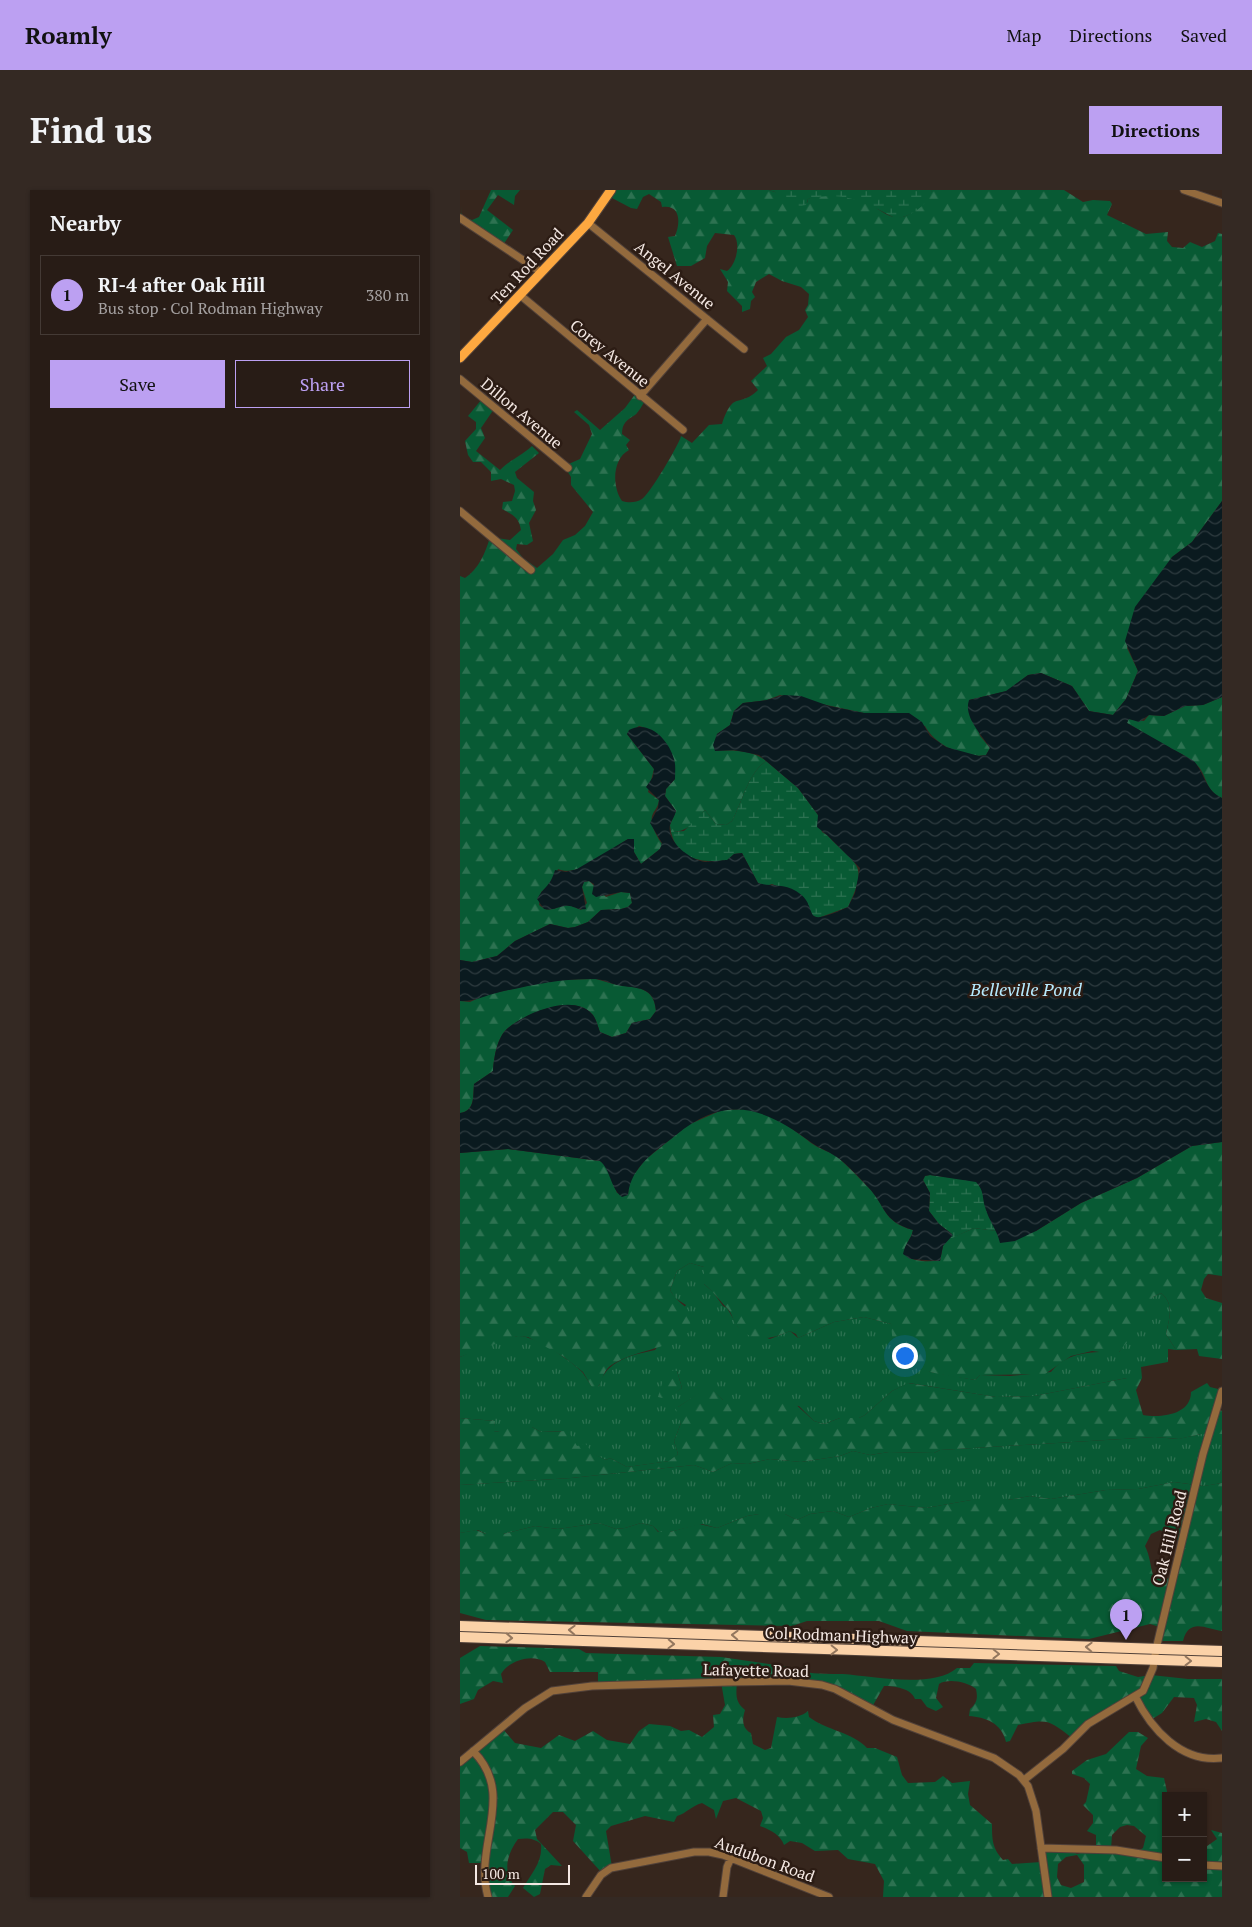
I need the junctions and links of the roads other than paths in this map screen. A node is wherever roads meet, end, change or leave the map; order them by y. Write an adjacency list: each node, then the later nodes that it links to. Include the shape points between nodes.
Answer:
1 (611, 190): 5 (main road, Ten Rod Road)
2 (1184, 190): 3 (street)
3 (1222, 203)
4 (460, 218): 6 (street)
5 (588, 223): 6 (main road, Ten Rod Road); 8 (street, Angel Avenue)
6 (541, 272): 7 (main road, Ten Rod Road)
7 (520, 295): 10 (main road, Ten Rod Road); 12 (street, Corey Avenue)
8 (707, 319): 9 (street, Angel Avenue); 12 (street)
9 (744, 349)
10 (460, 358)
11 (460, 379): 14 (street, Dillon Avenue)
12 (640, 396): 13 (street, Corey Avenue)
13 (683, 430)
14 (568, 468)
15 (460, 511): 16 (street)
16 (531, 570)
17 (1222, 1391): 20 (street, Oak Hill Road, via 1203,1454)
18 (460, 1626): 20 (highway, Col Rodman Highway, one-way to 18)
19 (460, 1637): 22 (highway, Col Rodman Highway, one-way to 22)
20 (1156, 1649): 21 (highway, Col Rodman Highway); 22 (street, Oak Hill Road)
21 (1222, 1651)
22 (1155, 1660): 23 (highway, Col Rodman Highway, one-way to 23); 24 (street, Oak Hill Road, via 1147,1684)
23 (1222, 1662)
24 (1135, 1696): 26 (street, via 1146,1718 1171,1743 1206,1758); 28 (street, Oak Hill Road, via 1088,1724 1063,1750)
25 (473, 1751): 27 (street, Lafayette Road); 28 (street, Lafayette Road, via 536,1700 552,1691 592,1686 788,1681 835,1689 893,1720 994,1758); 34 (street, via 487,1767 494,1792 485,1864)
26 (1222, 1758)
27 (460, 1762)
28 (1024, 1780): 29 (street, Lafayette Road, via 1032,1794)
29 (1041, 1848): 30 (street, via 1116,1850); 38 (street, Lafayette Road)
30 (1162, 1857)
31 (731, 1858): 35 (street, Audubon Road, via 704,1851 611,1868 601,1875); 36 (street); 37 (street, Audubon Road)
32 (1207, 1864): 33 (street)
33 (1222, 1866)
34 (488, 1897)
35 (586, 1897)
36 (723, 1897)
37 (829, 1897)
38 (1048, 1897)

